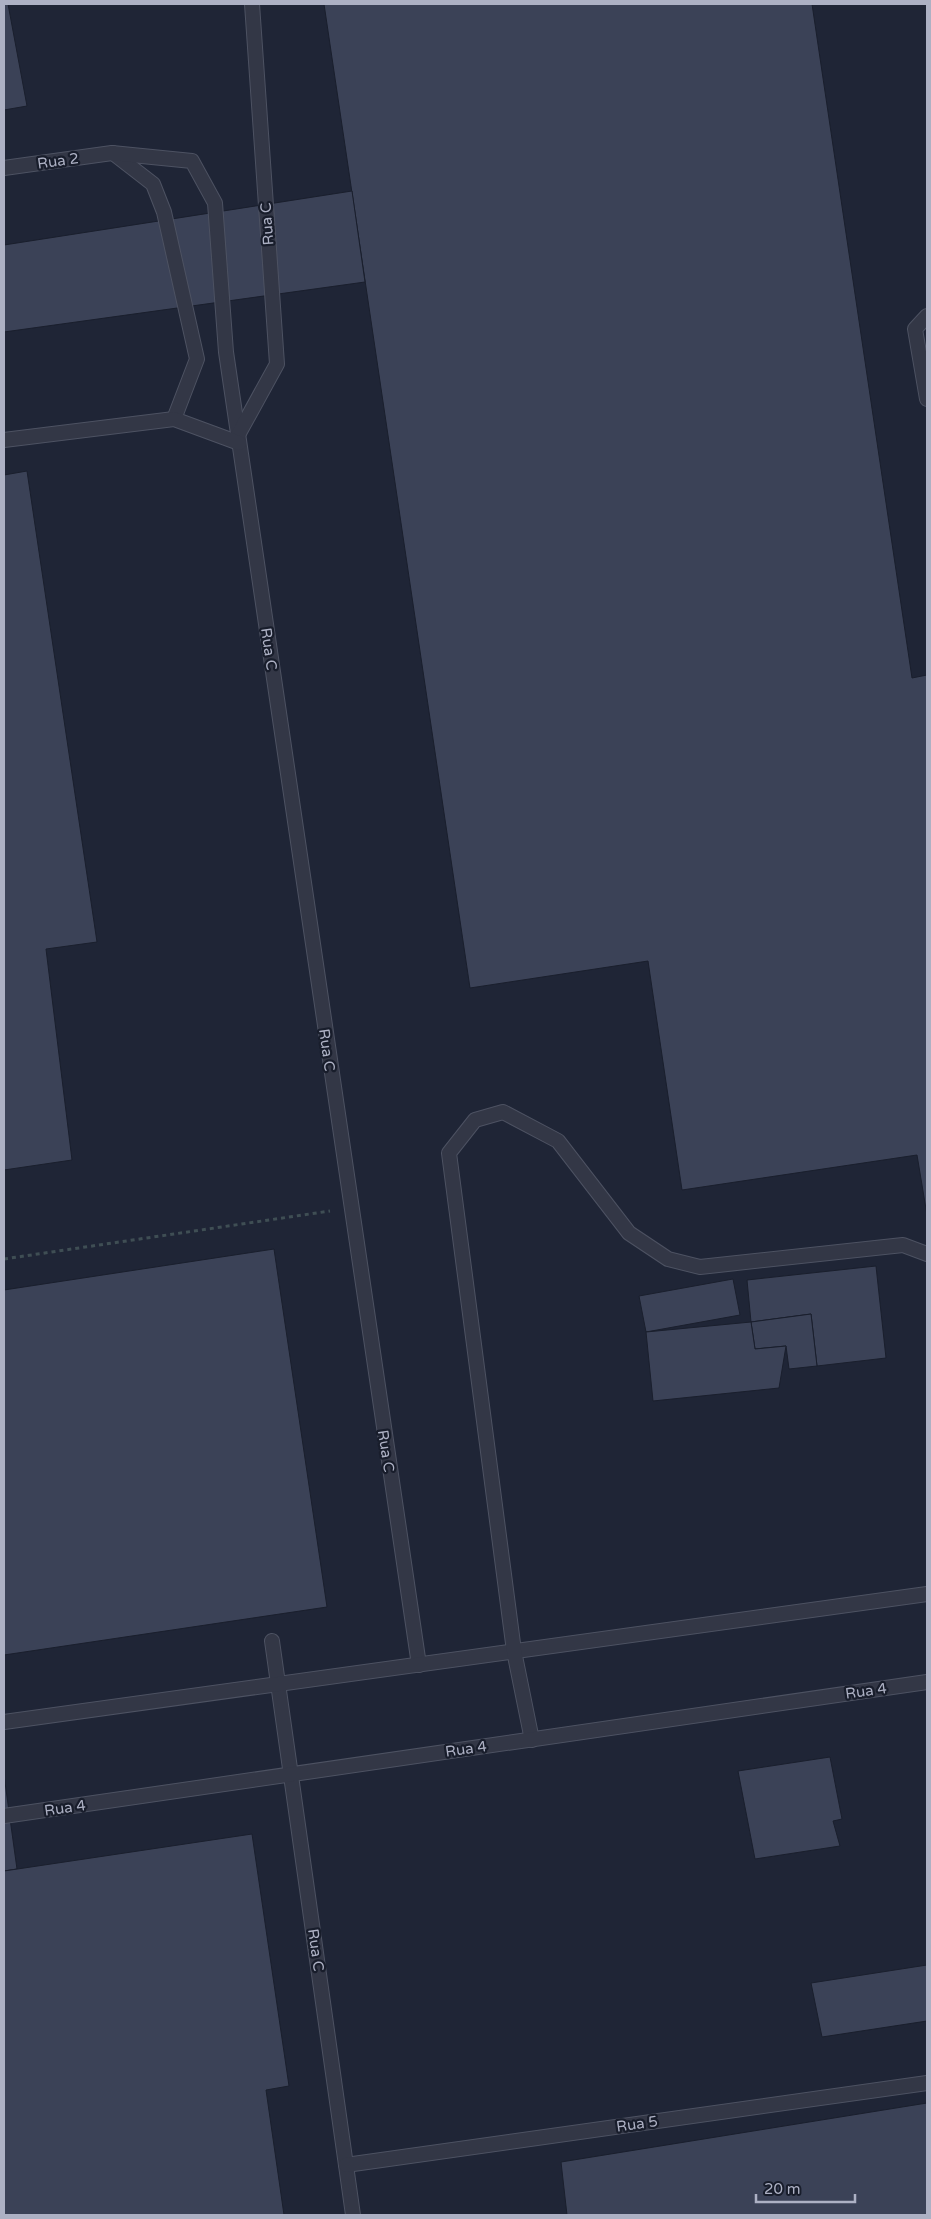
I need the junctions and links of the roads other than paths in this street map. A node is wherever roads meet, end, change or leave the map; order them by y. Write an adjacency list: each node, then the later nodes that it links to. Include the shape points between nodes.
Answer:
1 (252, 4): 7 (lane, Rua C, via 277,364)
2 (112, 153): 3 (lane, Rua 2); 6 (lane, via 153,184 164,212 197,359); 7 (lane, Rua C, via 192,161 215,203 226,352)
3 (4, 168)
4 (927, 316): 5 (lane, via 915,329)
5 (927, 399)
6 (174, 419): 7 (lane); 8 (lane)
7 (238, 439): 13 (lane, Rua C)
8 (4, 440)
9 (927, 1254): 12 (lane, via 903,1245 700,1267 668,1259 629,1233 558,1142 503,1112 475,1120 449,1153)
10 (927, 1594): 12 (lane)
11 (272, 1641): 15 (lane, Rua C)
12 (514, 1651): 13 (lane); 17 (lane)
13 (419, 1665): 15 (lane)
14 (927, 1682): 17 (lane, Rua 4)
15 (279, 1684): 16 (lane); 18 (lane, Rua C)
16 (4, 1722)
17 (532, 1740): 18 (lane, Rua 4)
18 (291, 1775): 19 (lane, Rua 4); 21 (lane, Rua C)
19 (4, 1816)
20 (927, 2083): 21 (lane, Rua 5)
21 (346, 2165): 22 (lane, Rua C)
22 (353, 2215)

